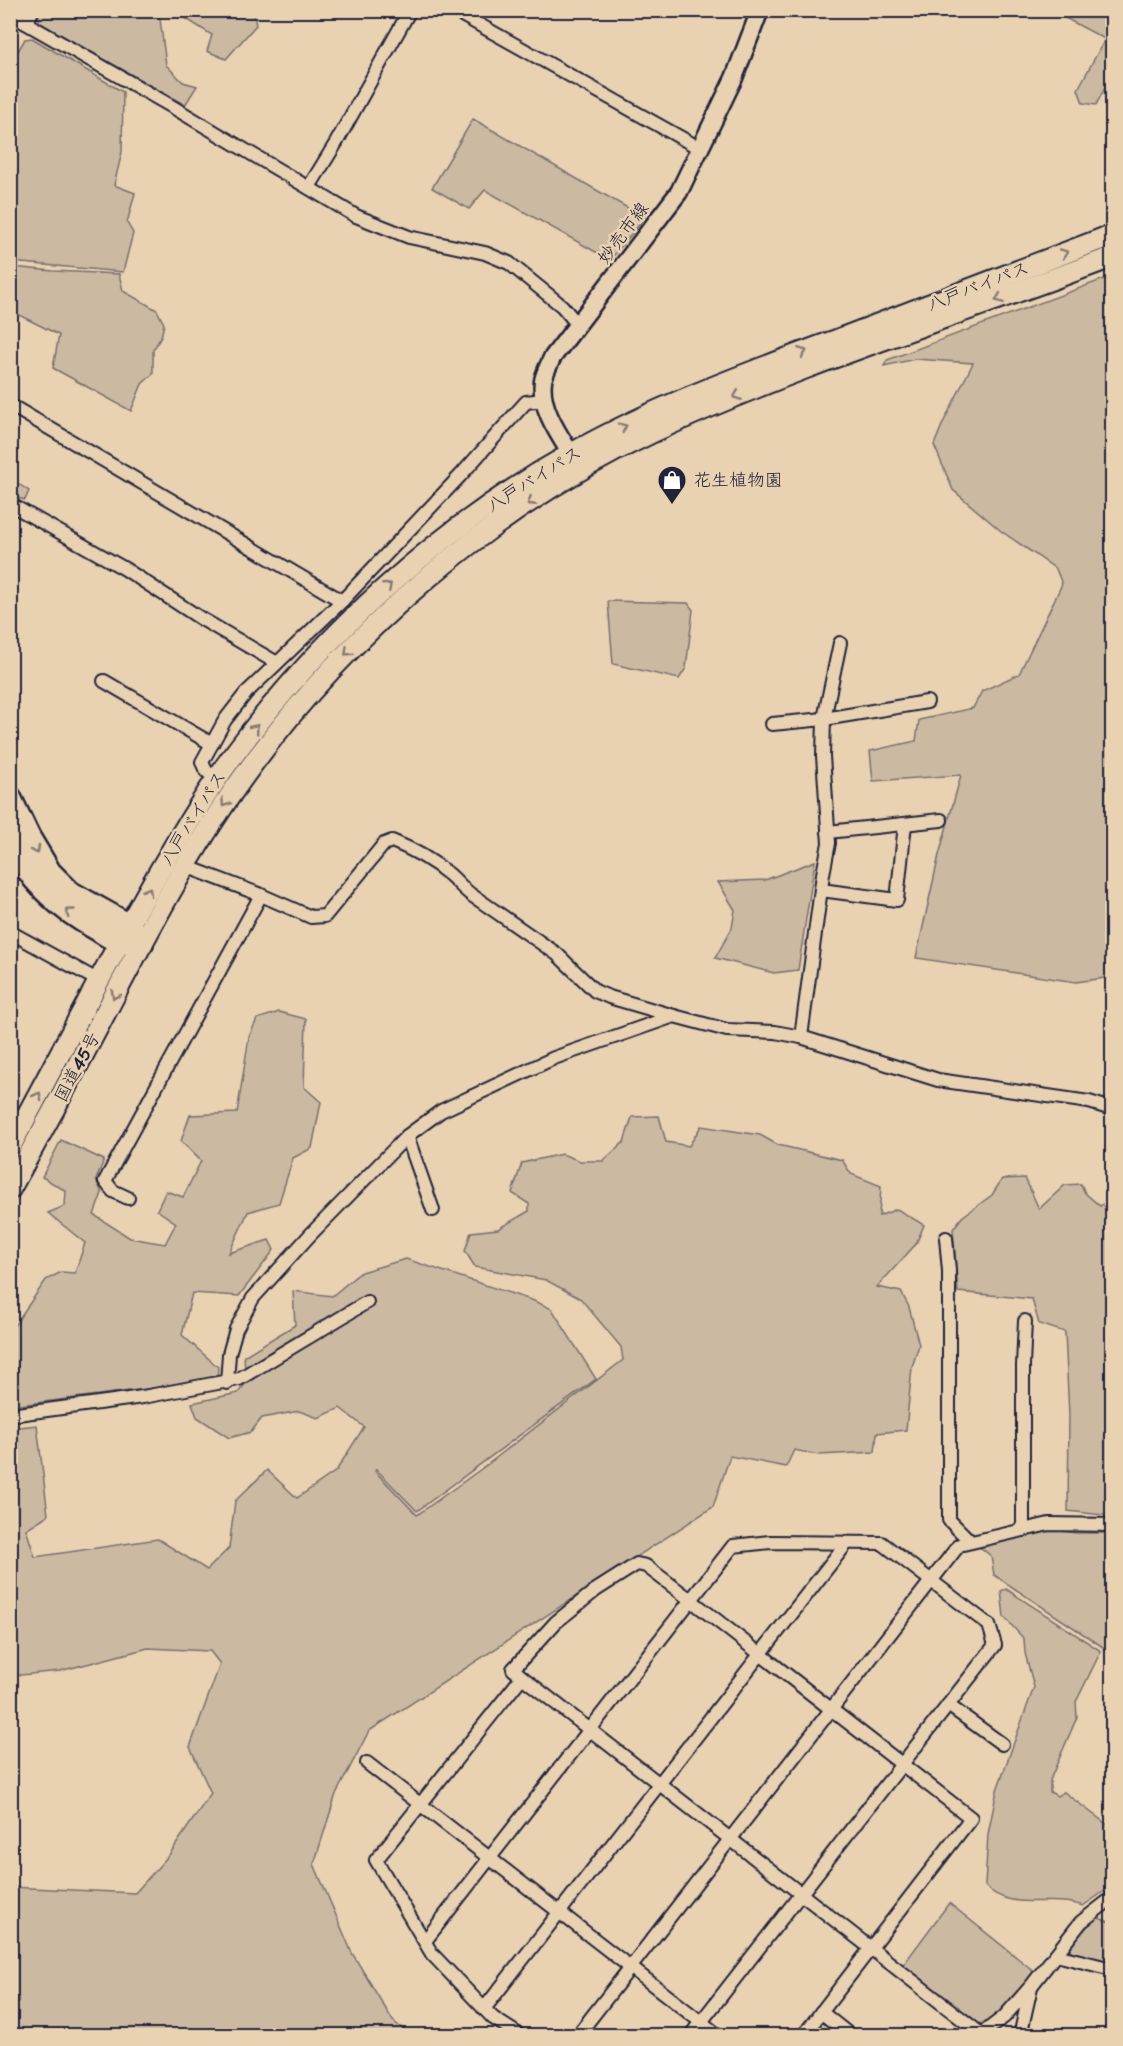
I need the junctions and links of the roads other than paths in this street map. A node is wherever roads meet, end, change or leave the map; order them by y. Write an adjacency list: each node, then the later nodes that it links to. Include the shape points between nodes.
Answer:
1 (33, 10): 6 (street)
2 (410, 10): 8 (street)
3 (453, 10): 7 (street)
4 (760, 10): 7 (main road, 妙売市線)
5 (10, 14): 6 (street)
6 (26, 23): 8 (street)
7 (701, 149): 11 (main road, 妙売市線, via 679,192)
8 (309, 187): 11 (street, via 383,228 485,253 509,263 562,306)
9 (1113, 235): 14 (highway, 八戸バイパス, one-way to 9, via 620,428 696,392)
10 (1113, 257): 14 (highway, 八戸バイパス, one-way to 14, via 730,399)
11 (578, 325): 12 (main road, 妙売市線, via 552,358 543,380)
12 (544, 400): 14 (main road, 妙売市線); 16 (street, via 526,402)
13 (10, 405): 16 (street)
14 (576, 462): 24 (highway, 八戸バイパス, one-way to 14, via 289,687 338,633 400,576 497,500); 30 (highway, 八戸バイパス, one-way to 30, via 454,556 339,661 242,778)
15 (10, 504): 18 (street)
16 (342, 601): 18 (street)
17 (840, 643): 21 (street)
18 (277, 663): 23 (street, via 246,693)
19 (104, 681): 23 (street)
20 (927, 702): 21 (street)
21 (824, 718): 22 (street); 28 (street)
22 (772, 724)
23 (212, 744): 24 (street, via 202,762)
24 (217, 779): 34 (highway, 八戸バイパス, one-way to 24)
25 (10, 797): 34 (highway, one-way to 34, via 50,872)
26 (941, 820): 27 (street)
27 (905, 824): 28 (street); 31 (street, via 897,900)
28 (828, 832): 31 (street)
29 (10, 840): 34 (highway, one-way to 29, via 85,923 49,896)
30 (185, 866): 32 (street); 35 (highway, 八戸バイパス)
31 (820, 890): 38 (street)
32 (261, 895): 37 (street, via 311,917 325,916 384,844 392,841 411,849 468,894 557,954 595,991); 43 (street, via 105,1181 113,1191)
33 (10, 932): 36 (street)
34 (124, 933): 35 (highway); 36 (highway, 国道45号)
35 (142, 943): 42 (highway, 国道45号, one-way to 42)
36 (99, 981): 41 (highway, 国道45号, one-way to 36)
37 (674, 1016): 38 (street, via 727,1030); 40 (street, via 554,1058 441,1111)
38 (801, 1037): 39 (street, via 938,1080)
39 (1113, 1108)
40 (406, 1136): 44 (street); 48 (street, via 253,1298 236,1329)
41 (10, 1147)
42 (10, 1189)
43 (128, 1198)
44 (433, 1210)
45 (946, 1238): 52 (street, via 949,1520)
46 (367, 1302): 48 (street)
47 (1025, 1321): 51 (street)
48 (227, 1383): 49 (street)
49 (10, 1415)
50 (1113, 1525): 51 (street, via 1049,1524)
51 (1023, 1530): 52 (street)
52 (970, 1541): 54 (street, via 959,1545)
53 (846, 1544): 54 (street, via 882,1543); 55 (street, via 770,1542 733,1546); 56 (street)
54 (931, 1581): 58 (street, via 989,1625 995,1645); 59 (street)
55 (692, 1601): 56 (street); 57 (street, via 646,1566 637,1564 556,1622 513,1669); 60 (street)
56 (760, 1654): 59 (street); 64 (street)
57 (522, 1677): 60 (street); 65 (street)
58 (948, 1705): 61 (street); 63 (street)
59 (832, 1709): 63 (street); 66 (street)
60 (592, 1730): 64 (street); 67 (street)
61 (1002, 1744)
62 (367, 1764): 65 (street)
63 (901, 1764): 68 (street); 72 (street, via 971,1818)
64 (661, 1783): 66 (street); 70 (street)
65 (421, 1804): 67 (street); 71 (street, via 376,1860)
66 (731, 1838): 68 (street); 74 (street)
67 (491, 1858): 70 (street); 71 (street)
68 (801, 1893): 72 (street); 79 (street)
69 (1113, 1898): 73 (street, via 1081,1922)
70 (559, 1912): 74 (street); 77 (street)
71 (425, 1941): 77 (street, via 432,1954)
72 (871, 1947): 78 (street); 80 (street)
73 (1056, 1955): 75 (street); 76 (street)
74 (629, 1967): 79 (street); 82 (street)
75 (1113, 1969)
76 (1032, 1985): 80 (street, via 1004,2017); 87 (street)
77 (484, 2009): 81 (street)
78 (821, 2012): 85 (street); 86 (street)
79 (701, 2022): 83 (street); 84 (street)
80 (980, 2035)
81 (521, 2036)
82 (577, 2036)
83 (690, 2036)
84 (719, 2036)
85 (803, 2036)
86 (851, 2036)
87 (1020, 2036)

